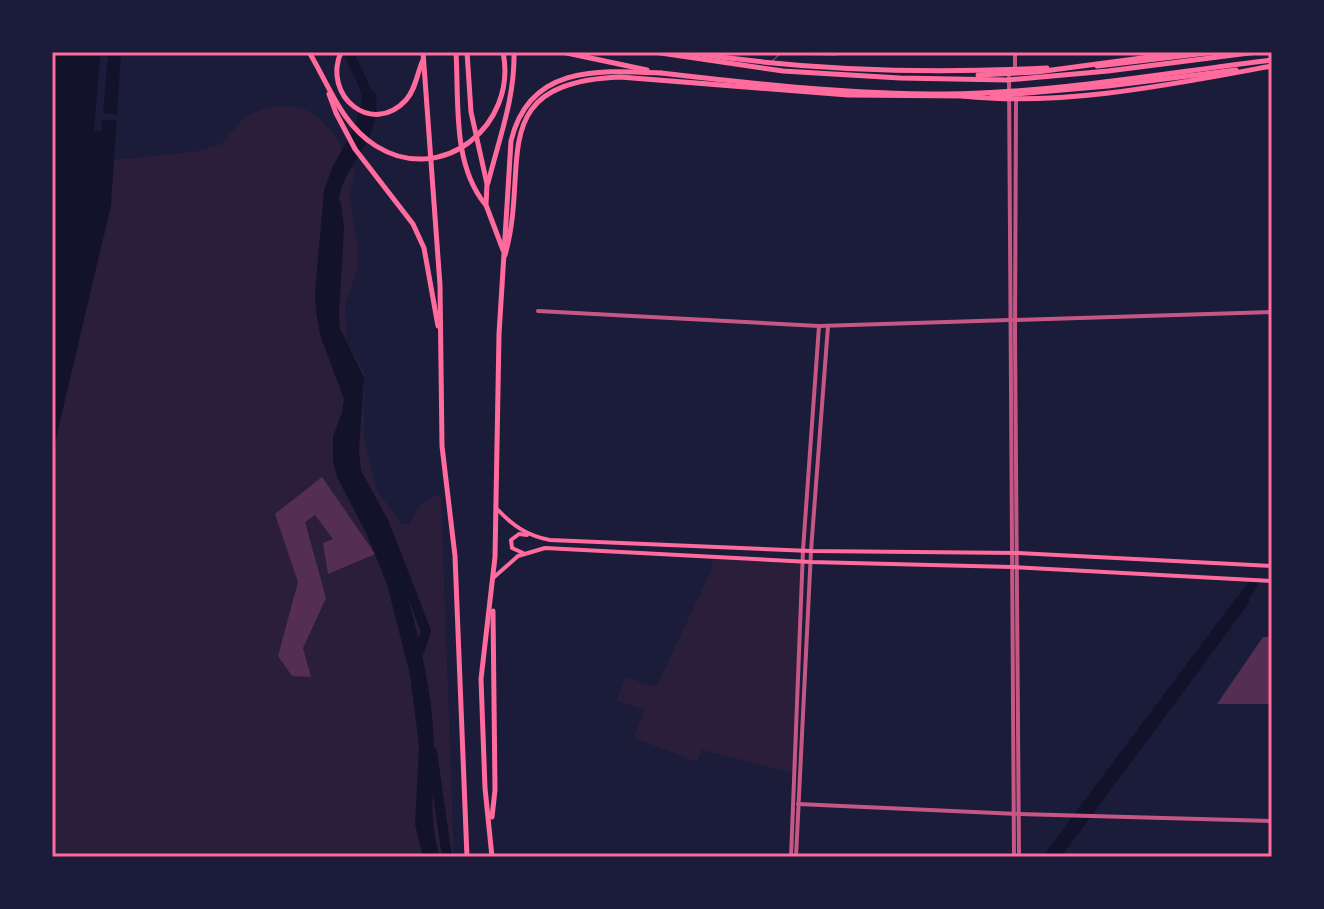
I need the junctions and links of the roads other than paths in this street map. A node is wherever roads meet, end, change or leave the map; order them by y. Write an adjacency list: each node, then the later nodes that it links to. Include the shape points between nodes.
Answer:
1 (309, 52): 22 (main road)
2 (341, 52): 15 (main road, via 335,71 346,101 381,114 412,93)
3 (456, 52): 26 (main road, via 465,168)
4 (467, 52): 25 (main road, via 471,112)
5 (514, 52): 25 (main road, via 506,121)
6 (562, 52): 20 (main road)
7 (654, 52): 16 (main road)
8 (667, 52): 16 (main road)
9 (842, 52): 17 (lane, via 780,54)
10 (1015, 52): 19 (street)
11 (1187, 52): 21 (main road, via 1037,72)
12 (1215, 52): 19 (main road, via 1107,66)
13 (1257, 52): 21 (main road, via 1007,80)
14 (504, 54): 22 (main road, via 502,101 488,125 471,141 435,157 402,157 374,145 348,121)
15 (423, 55): 33 (main road)
16 (685, 55): 17 (main road); 21 (main road, via 783,71)
17 (771, 63): 19 (main road, via 906,72)
18 (1272, 64): 23 (main road); 23 (main road, via 1080,95 994,99); 24 (main road)
19 (1012, 70): 24 (street)
20 (661, 73): 23 (main road); 27 (main road, via 614,71 564,78 526,106 511,141)
21 (946, 77)
22 (326, 86): 33 (main road, via 355,149 413,224 424,248)
23 (946, 94)
24 (1013, 95): 27 (main road, via 848,95 620,77 569,83 532,109 517,139 512,233); 30 (street)
25 (487, 184): 26 (main road)
26 (486, 205): 27 (main road)
27 (505, 256): 34 (main road)
28 (538, 311): 31 (street)
29 (1272, 312): 30 (street)
30 (1012, 319): 32 (street); 39 (street)
31 (819, 326): 32 (street); 36 (street)
32 (828, 326): 37 (street)
33 (441, 340): 51 (main road, via 442,446 455,556)
34 (497, 509): 35 (main road); 44 (main road)
35 (533, 537): 36 (main road); 38 (main road, via 519,534 511,540 515,551)
36 (803, 550): 37 (main road); 40 (street)
37 (811, 551): 39 (main road); 41 (street)
38 (526, 553): 40 (main road, via 545,548); 44 (main road)
39 (1014, 553): 42 (main road); 43 (street)
40 (802, 561): 41 (main road); 53 (street)
41 (811, 562): 43 (main road); 47 (street)
42 (1272, 566)
43 (1014, 567): 45 (main road); 48 (street)
44 (493, 578): 46 (main road)
45 (1272, 581)
46 (492, 592): 50 (main road); 50 (main road, via 481,679)
47 (798, 804): 48 (street); 53 (street)
48 (1016, 814): 49 (street); 54 (street)
49 (1272, 821)
50 (491, 826): 52 (main road)
51 (467, 857)
52 (492, 857)
53 (794, 857)
54 (1017, 857)

